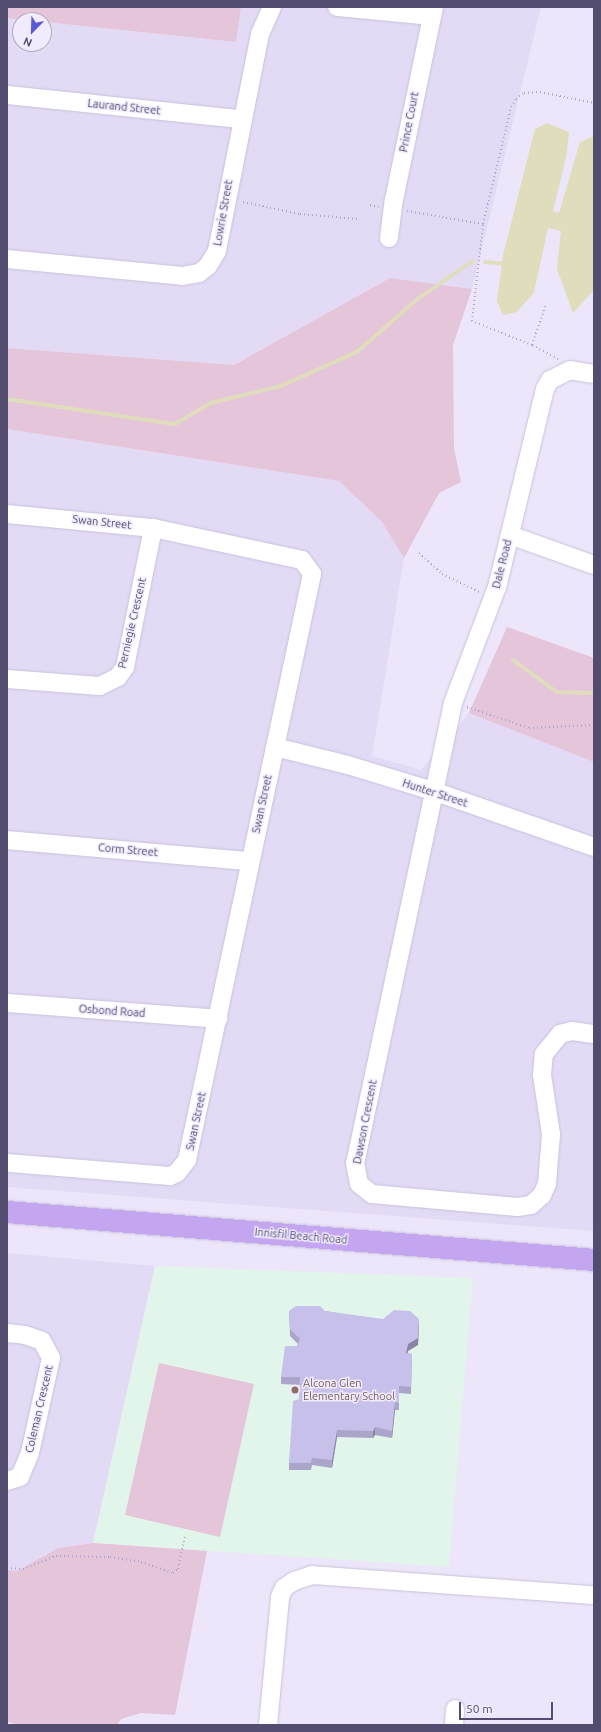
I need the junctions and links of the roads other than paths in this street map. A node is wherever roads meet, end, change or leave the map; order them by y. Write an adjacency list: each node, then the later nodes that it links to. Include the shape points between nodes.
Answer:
1 (272, 7): 5 (street, Lowrie Street, via 260,34)
2 (337, 7): 3 (street)
3 (432, 11): 6 (street, Prince Court)
4 (7, 95): 5 (street, Laurand Street)
5 (241, 119): 7 (street, Lowrie Street, via 215,256 204,270 182,276)
6 (389, 238)
7 (7, 258)
8 (594, 374): 11 (street, Dale Road, via 570,370 550,380 545,389)
9 (7, 514): 10 (street, Swan Street)
10 (153, 528): 13 (street, Perniegie Crescent, via 125,667 117,678 95,686); 14 (street, Swan Street, via 302,560 310,570 312,574)
11 (510, 535): 12 (street); 15 (street, Dale Road, via 492,599 453,702)
12 (594, 565)
13 (7, 679)
14 (275, 747): 15 (street, Hunter Street, via 348,765); 18 (street, Swan Street)
15 (433, 791): 17 (street, Hunter Street); 21 (street, Dawson Crescent, via 355,1163 359,1184 372,1194 517,1207 530,1205 542,1195 548,1184 551,1134 542,1075 544,1054 560,1034 572,1031)
16 (7, 840): 18 (street, Corm Street)
17 (594, 847)
18 (249, 861): 20 (street, Swan Street)
19 (7, 1003): 20 (street, Osbond Road)
20 (218, 1019): 22 (street, Swan Street, via 187,1160 177,1173 170,1176)
21 (594, 1034)
22 (7, 1163)
23 (7, 1212): 24 (main road, Innisfil Beach Road)
24 (594, 1260)
25 (7, 1333): 26 (street, Coleman Crescent, via 25,1335 42,1341 51,1358 30,1453 20,1477)
26 (7, 1481)
27 (594, 1594): 28 (street, via 312,1575 294,1581 284,1588 280,1597)
28 (268, 1725)

